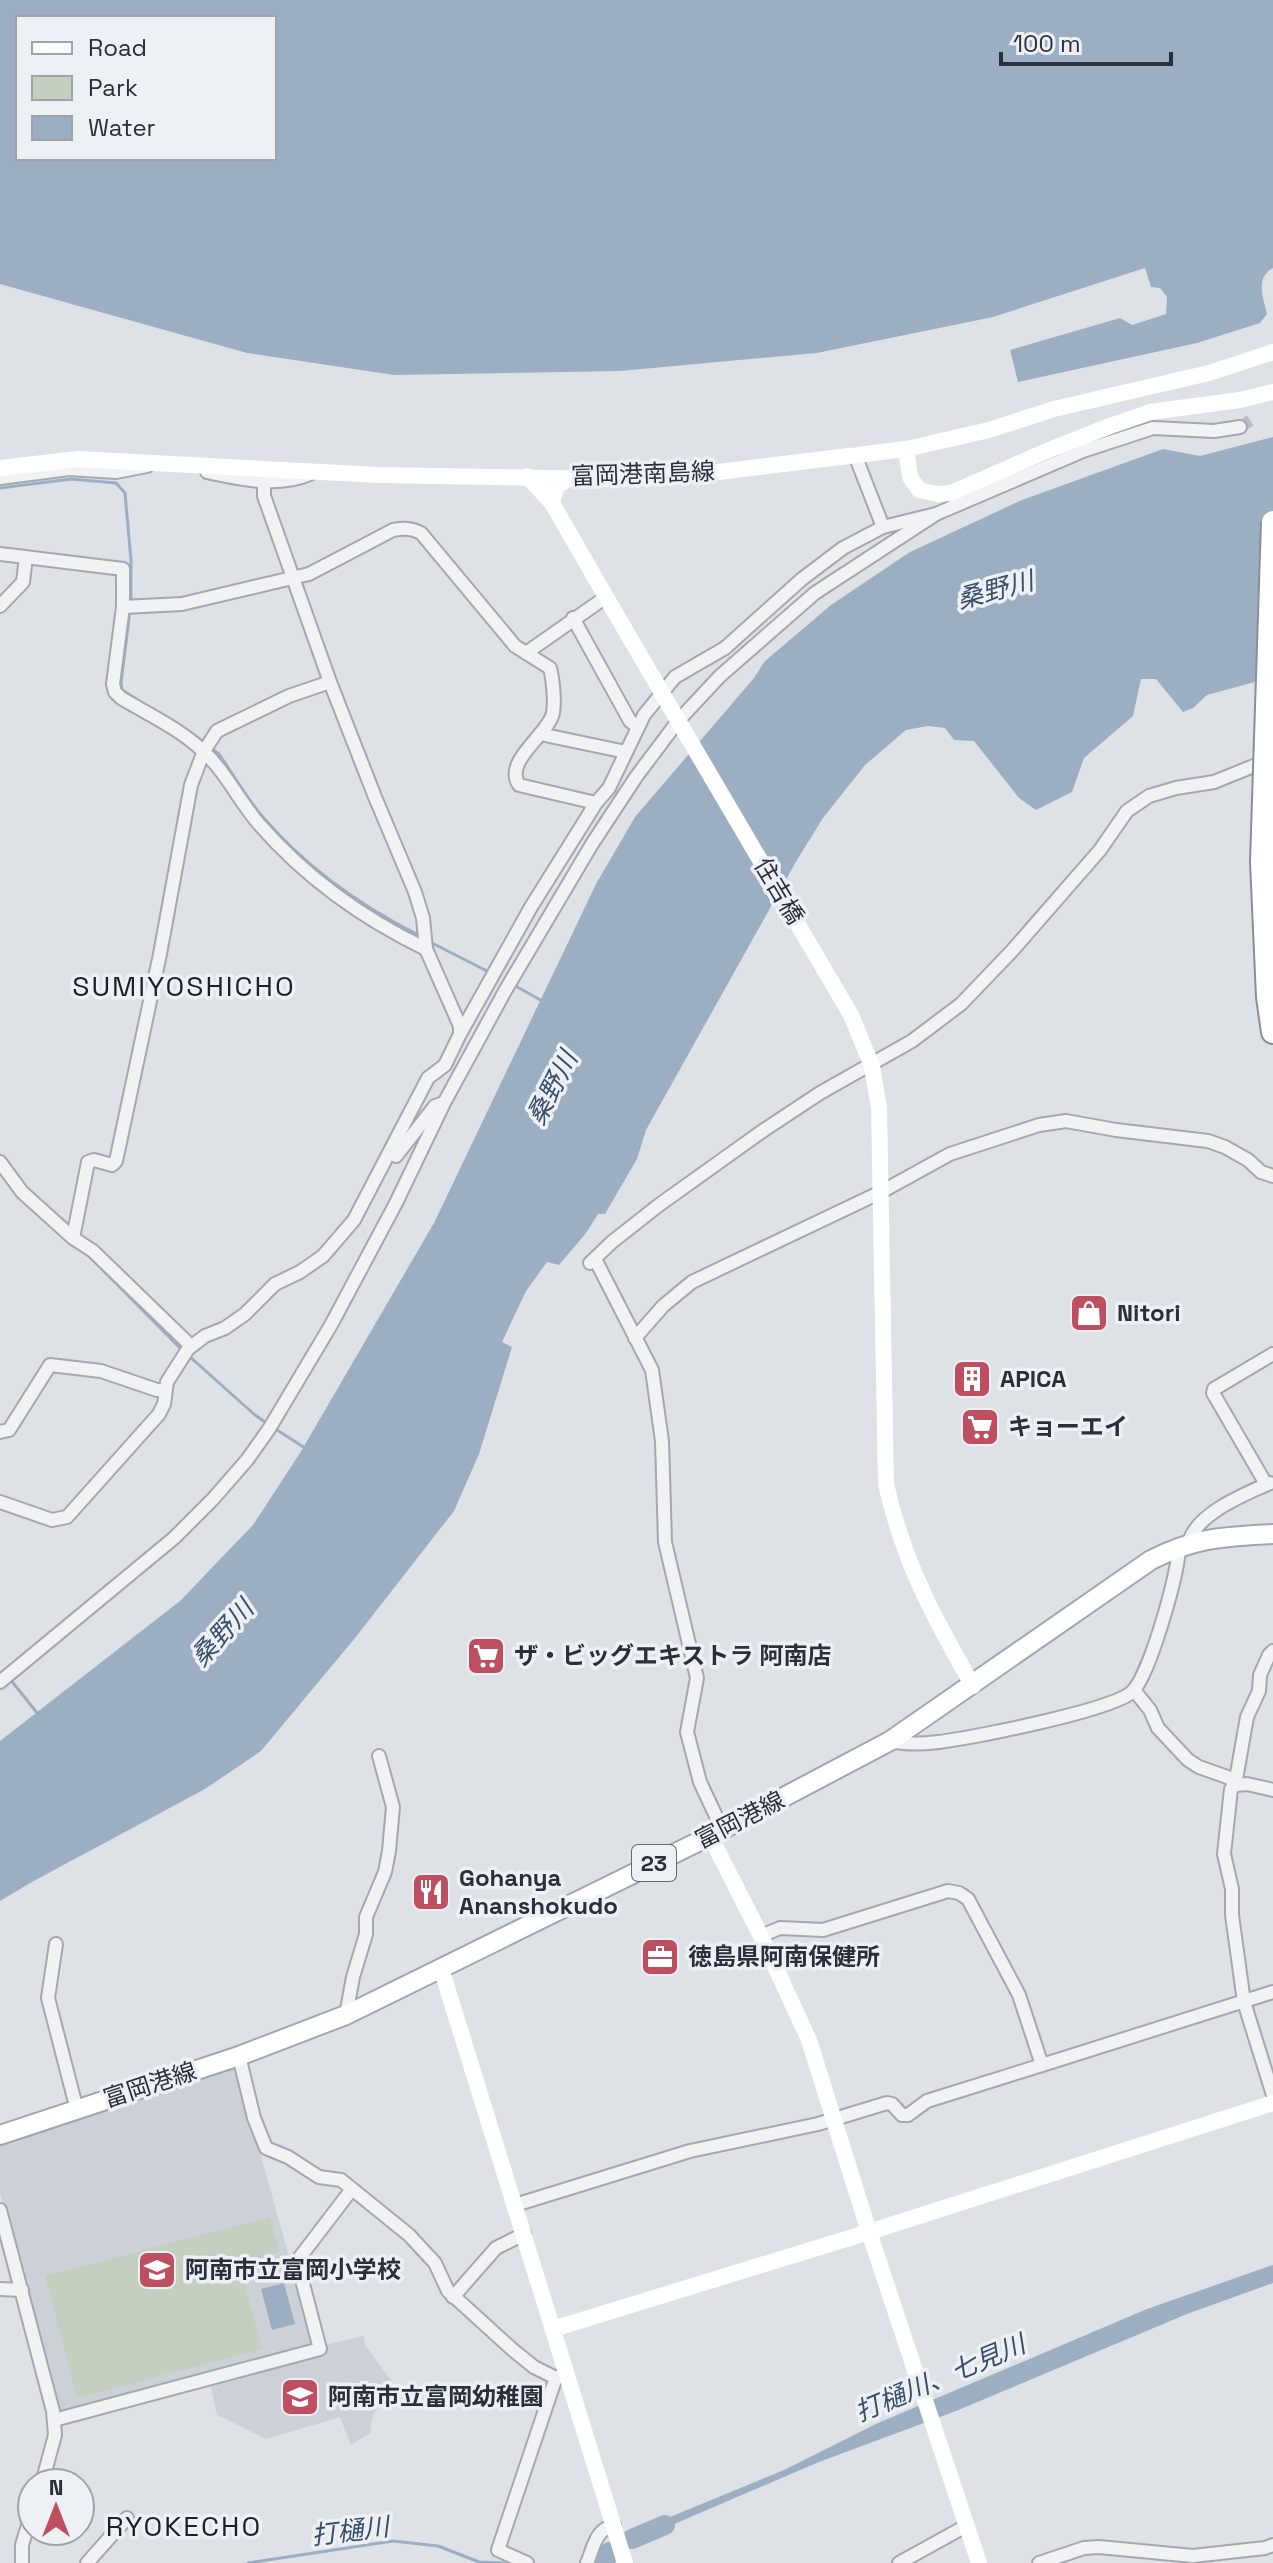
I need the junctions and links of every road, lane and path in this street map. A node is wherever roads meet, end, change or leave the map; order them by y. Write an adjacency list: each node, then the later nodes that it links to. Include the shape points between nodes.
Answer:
1 (1273, 352): 4 (street, 富岡港南島線)
2 (1273, 392): 4 (street, via 1150,412 951,493 919,490 910,477)
3 (1240, 427): 15 (street, via 1153,428 1083,451)
4 (906, 449): 5 (street, 富岡港南島線)
5 (855, 455): 12 (street, 富岡港南島線, via 702,474); 17 (street)
6 (158, 463): 7 (street, 富岡港南島線); 8 (street, 富岡港南島線, via 78,459); 11 (street, via 116,472 69,469)
7 (192, 466): 9 (street, 富岡港南島線); 13 (street)
8 (0, 468)
9 (313, 472): 10 (street, 富岡港南島線); 13 (street)
10 (527, 476): 12 (street, 富岡港南島線); 14 (street, 住吉橋)
11 (0, 478)
12 (569, 478): 14 (street, via 557,486)
13 (264, 481): 20 (street, via 264,496)
14 (552, 503): 21 (street, 住吉橋)
15 (936, 514): 17 (street); 27 (street, via 815,593 720,676)
16 (1273, 522): 34 (highway, bridge)
17 (883, 527): 28 (street, via 843,548 725,648 675,677)
18 (0, 554): 19 (street)
19 (26, 557): 22 (street, via 23,582); 23 (street, via 123,569)
20 (292, 578): 23 (street, via 182,604); 25 (street, via 393,530 413,530); 26 (street)
21 (609, 603): 24 (street); 27 (street, 住吉橋, bridge)
22 (0, 606)
23 (128, 608): 30 (street, via 115,692)
24 (573, 618): 25 (street); 28 (street)
25 (526, 653): 29 (street, via 550,668 553,715)
26 (330, 682): 30 (street, via 217,731); 35 (street, via 415,892)
27 (680, 725): 38 (street, 住吉橋, via 832,980); 39 (street, via 599,833)
28 (638, 727): 31 (street)
29 (540, 734): 31 (street); 33 (street, via 515,771 519,785)
30 (206, 746): 35 (street, via 257,822 306,871 373,920); 44 (street, via 191,785 116,1161 88,1162)
31 (626, 752): 33 (street)
32 (1273, 758): 38 (street, via 1214,782 1149,796 1127,811 1100,850 961,1004 912,1041)
33 (596, 803): 37 (street)
34 (1260, 857): 36 (highway)
35 (426, 942): 37 (street)
36 (1273, 1032)
37 (460, 1034): 41 (street, via 445,1065 428,1078)
38 (870, 1062): 43 (street, 住吉橋, via 879,1108); 45 (street, via 659,1205 593,1261)
39 (444, 1103): 41 (street, via 435,1106); 55 (street, via 331,1325 247,1460 174,1538)
40 (0, 1162): 44 (street, via 22,1192)
41 (378, 1176): 46 (street, via 354,1220 323,1256 275,1284 245,1314)
42 (1273, 1176): 43 (street, via 1208,1141 1066,1121 950,1154)
43 (881, 1192): 45 (street, via 692,1282); 56 (street, 住吉橋, via 886,1484 899,1537 922,1594)
44 (73, 1238): 46 (street, via 93,1251)
45 (635, 1338): 62 (street, via 652,1370 662,1441 665,1542 697,1678 687,1732)
46 (187, 1350): 48 (street)
47 (1273, 1354): 50 (street, via 1213,1393)
48 (165, 1390): 49 (street, via 101,1371 50,1365 9,1430); 51 (street, via 159,1414 67,1517 52,1520)
49 (0, 1432)
50 (1269, 1483): 53 (street, via 1230,1500 1193,1530)
51 (0, 1502)
52 (1273, 1534): 53 (main road, 富岡港線 / 23)
53 (1184, 1545): 56 (main road, 富岡港線 / 23, via 1151,1560); 57 (street, via 1155,1644)
54 (1273, 1651): 60 (street, via 1247,1717)
55 (0, 1682)
56 (973, 1686): 58 (main road, 富岡港線 / 23)
57 (1134, 1690): 58 (street, via 1094,1708 1016,1726 938,1742); 60 (street, via 1158,1728 1188,1760)
58 (890, 1741): 62 (main road, 富岡港線 / 23)
59 (379, 1756): 68 (street, via 393,1807 389,1851 366,1917)
60 (1235, 1785): 61 (street); 67 (street, via 1224,1854)
61 (1273, 1790)
62 (716, 1833): 63 (street); 65 (main road, 富岡港線 / 23)
63 (761, 1936): 70 (street, via 780,1928 823,1930 948,1891 959,1893 968,1899 1014,1986); 74 (street, via 809,2040)
64 (56, 1944): 73 (street, via 48,1998)
65 (441, 1968): 68 (main road, 富岡港線 / 23); 77 (street)
66 (1273, 1992): 67 (street)
67 (1244, 2002): 70 (street); 71 (street)
68 (346, 2015): 69 (main road, 富岡港線 / 23)
69 (239, 2056): 73 (main road, 富岡港線 / 23); 76 (street, via 266,2148)
70 (1042, 2065): 74 (street, via 927,2101 908,2115 887,2103)
71 (1273, 2095)
72 (1273, 2103): 79 (street)
73 (77, 2110): 75 (main road, 富岡港線 / 23)
74 (835, 2119): 77 (street, via 690,2151); 79 (street)
75 (0, 2135)
76 (352, 2189): 83 (street, via 409,2235 435,2263); 86 (street, via 297,2261 320,2349)
77 (515, 2205): 80 (street)
78 (0, 2210): 82 (street)
79 (869, 2232): 84 (street); 90 (street)
80 (524, 2234): 83 (street, via 496,2248); 84 (street)
81 (0, 2289): 82 (street)
82 (22, 2290): 86 (street)
83 (453, 2297): 85 (street, via 524,2358)
84 (553, 2329): 85 (street)
85 (562, 2376): 89 (street); 94 (street, via 498,2550)
86 (54, 2420): 87 (street)
87 (46, 2467)
88 (127, 2518): 93 (street)
89 (614, 2525): 95 (street, via 597,2535); 96 (street)
90 (966, 2526): 97 (street); 98 (street)
91 (1273, 2545): 92 (street)
92 (1196, 2560): 99 (street, via 1099,2547)
93 (87, 2563)
94 (527, 2563)
95 (587, 2563)
96 (625, 2563)
97 (899, 2563)
98 (979, 2563)
99 (1039, 2563)

